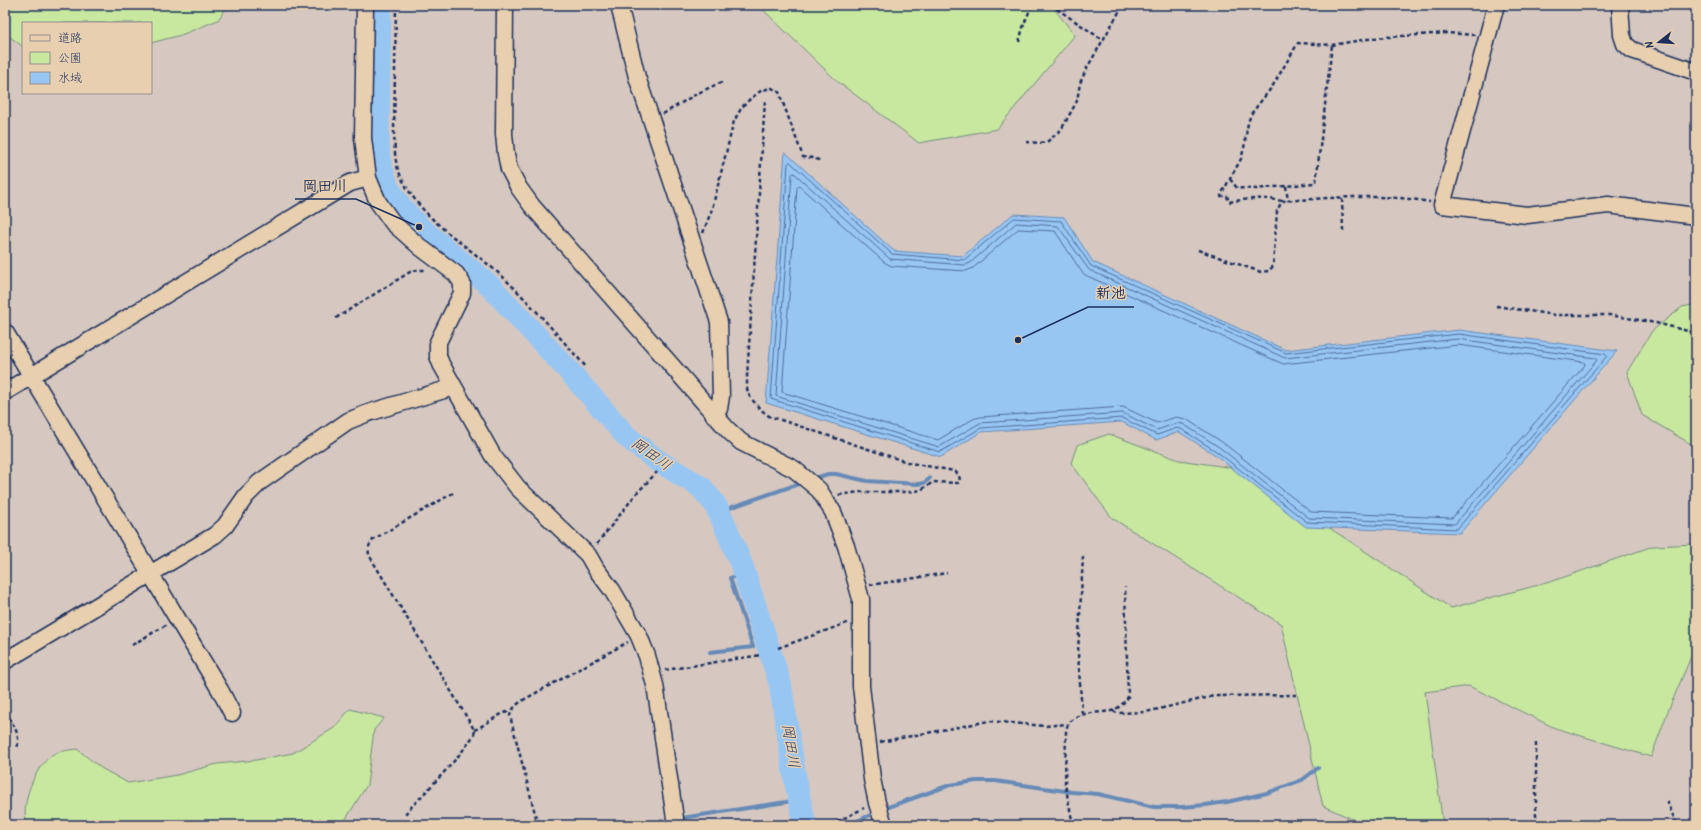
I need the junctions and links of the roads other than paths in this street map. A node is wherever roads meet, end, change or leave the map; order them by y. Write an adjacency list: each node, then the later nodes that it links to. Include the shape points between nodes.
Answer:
1 (365, 5): 7 (street, via 363,138)
2 (505, 5): 13 (street, via 504,134 509,169 532,206)
3 (619, 5): 13 (street, via 651,119 719,322 721,396 719,409)
4 (1496, 5): 8 (street, via 1442,205 1527,216 1608,205)
5 (1620, 5): 6 (street, via 1625,44 1632,50)
6 (1696, 72)
7 (368, 178): 10 (street, via 350,183); 11 (street, via 378,202 393,223 456,274 462,282 462,293 438,342 438,356)
8 (1696, 216)
9 (5, 332): 10 (street)
10 (31, 376): 12 (street); 14 (street)
11 (454, 388): 14 (street, via 348,421 260,482 215,535); 17 (street, via 493,456 518,488 588,555 639,636 655,685)
12 (5, 392)
13 (714, 415): 18 (street, via 741,442 794,469 819,490 836,519 861,598 861,686 877,803)
14 (150, 573): 15 (street); 16 (street)
15 (5, 661)
16 (232, 713)
17 (676, 825)
18 (884, 825)

